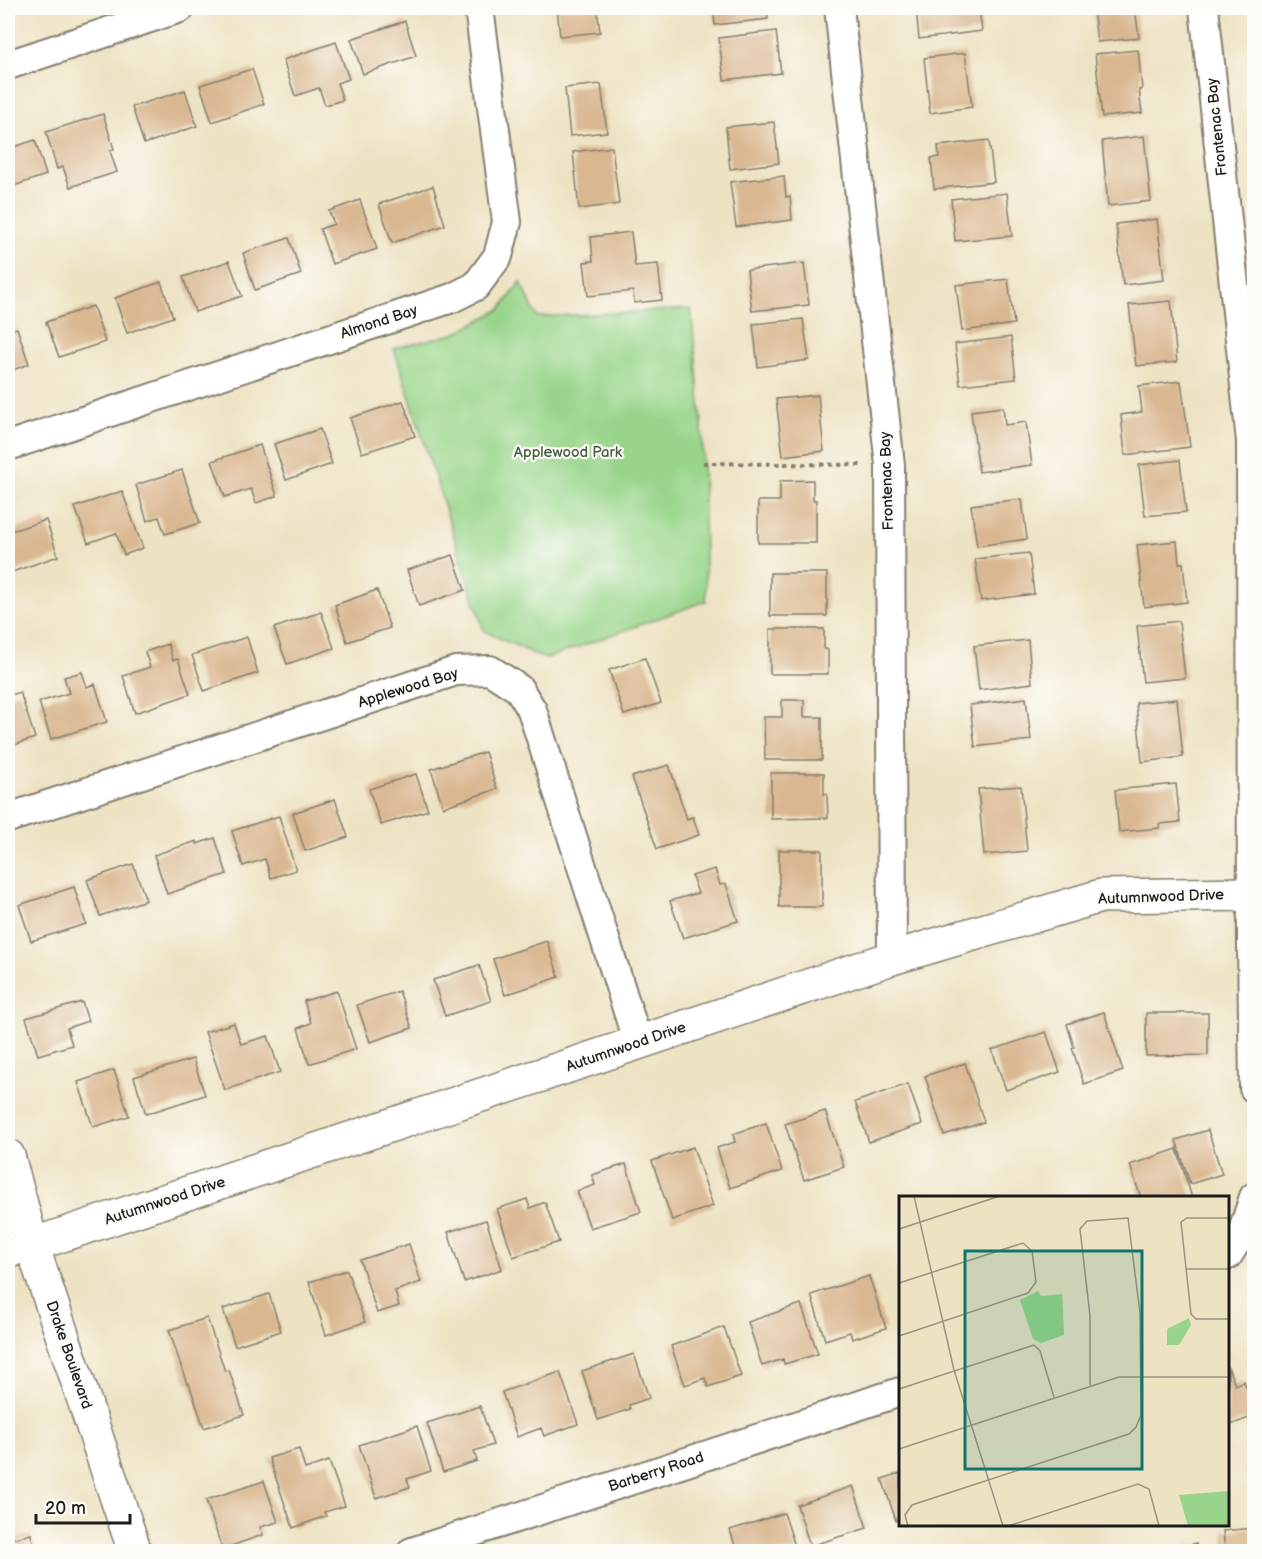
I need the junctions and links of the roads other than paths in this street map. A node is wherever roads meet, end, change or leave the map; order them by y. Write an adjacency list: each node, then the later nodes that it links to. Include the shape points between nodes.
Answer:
1 (180, 8): 5 (street)
2 (479, 8): 6 (street, Almond Bay, via 507,222 498,255 476,286)
3 (839, 8): 9 (street, Frontenac Bay, via 890,465)
4 (1204, 8): 8 (street, Frontenac Bay, via 1251,441)
5 (8, 65)
6 (8, 446)
7 (8, 818): 10 (street, Applewood Bay, via 456,671 490,670 519,688 532,710)
8 (1253, 894): 9 (street, Autumnwood Drive, via 1101,896); 11 (street)
9 (892, 958): 10 (street, Autumnwood Drive)
10 (638, 1043): 14 (street, Autumnwood Drive)
11 (1254, 1088)
12 (8, 1156): 14 (street, Drake Boulevard)
13 (1254, 1197): 15 (street, via 1244,1231)
14 (20, 1250): 17 (street, Drake Boulevard)
15 (1229, 1252)
16 (899, 1392): 18 (street, Barberry Road)
17 (135, 1551)
18 (412, 1551)

